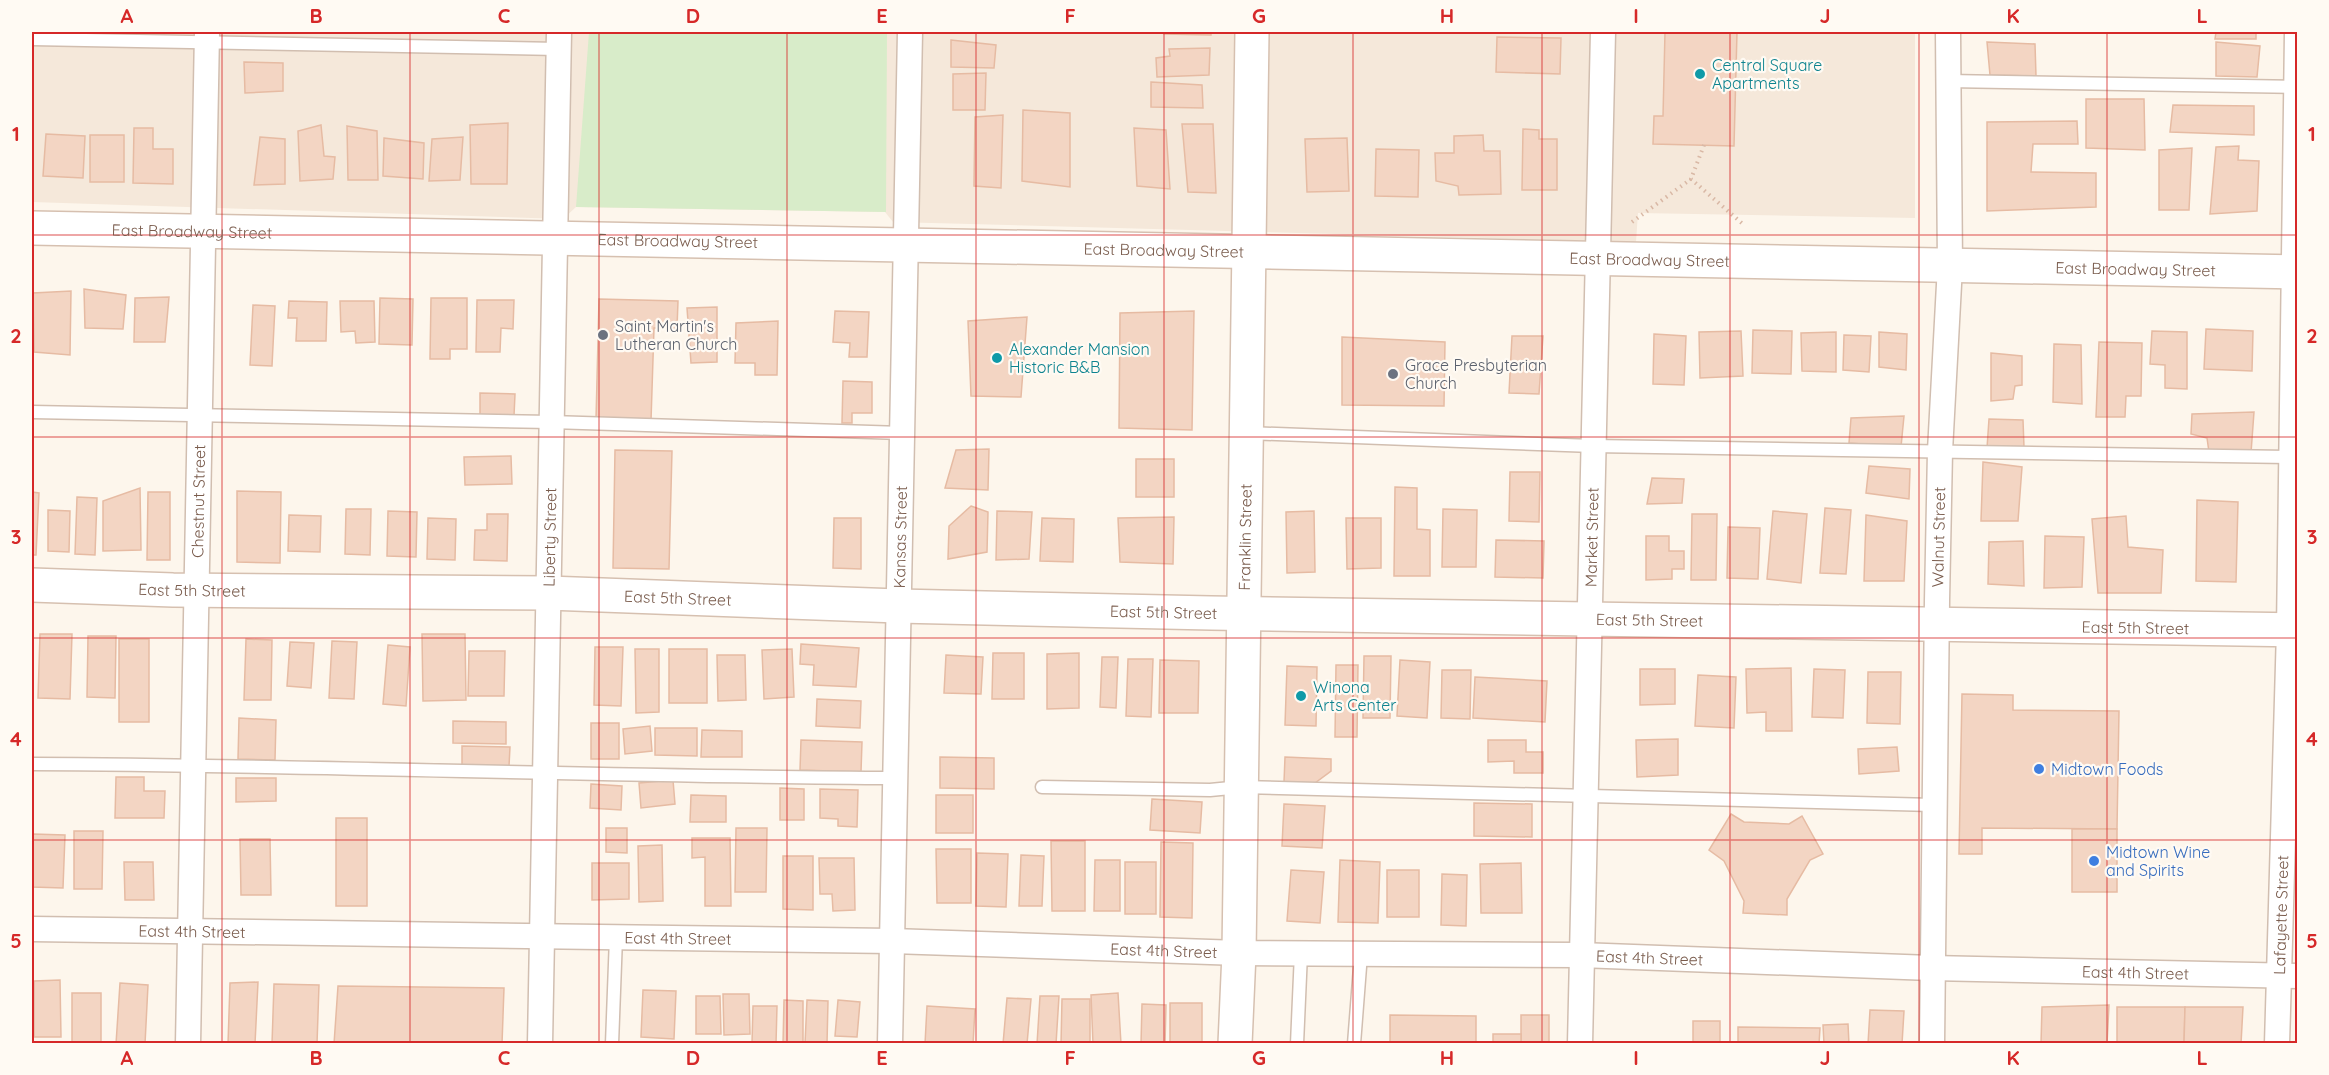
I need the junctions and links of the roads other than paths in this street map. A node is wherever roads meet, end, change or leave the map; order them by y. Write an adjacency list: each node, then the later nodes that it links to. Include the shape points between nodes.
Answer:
1 (910, 32): 14 (street, Kansas Street)
2 (1252, 32): 15 (street, Franklin Street)
3 (1603, 32): 16 (street, Market Street)
4 (1948, 32): 9 (street, Walnut Street)
5 (2297, 32): 10 (street, Lafayette Street)
6 (207, 37): 7 (lane); 8 (lane); 12 (street, Chestnut Street)
7 (32, 39)
8 (559, 40): 13 (street, Liberty Street)
9 (1948, 81): 10 (lane); 17 (street, Walnut Street)
10 (2297, 87): 18 (street, Lafayette Street)
11 (32, 228): 12 (street, East Broadway Street)
12 (203, 231): 13 (street, East Broadway Street); 20 (street, Chestnut Street)
13 (555, 238): 14 (street, East Broadway Street); 21 (street, Liberty Street)
14 (906, 245): 15 (street, East Broadway Street); 22 (street, Kansas Street)
15 (1247, 252): 16 (street, East Broadway Street); 23 (street, Franklin Street)
16 (1597, 259): 17 (street, East Broadway Street); 24 (street, Market Street)
17 (1950, 266): 18 (street, East Broadway Street); 25 (street, Walnut Street)
18 (2295, 272): 26 (street, Lafayette Street)
19 (32, 412): 20 (lane)
20 (200, 415): 21 (lane); 28 (street, Chestnut Street)
21 (551, 422): 22 (lane); 29 (street, Liberty Street)
22 (902, 433): 30 (street, Kansas Street)
23 (1246, 433): 24 (lane); 31 (street, Franklin Street)
24 (1593, 446): 25 (lane); 32 (street, Market Street)
25 (1940, 451): 26 (lane); 33 (street, Walnut Street)
26 (2291, 457): 34 (street, Lafayette Street)
27 (32, 585): 28 (street, East 5th Street)
28 (196, 589): 29 (street, East 5th Street); 36 (street, Chestnut Street)
29 (548, 593): 30 (street, East 5th Street); 37 (street, Liberty Street)
30 (898, 606): 31 (street, East 5th Street); 38 (street, Kansas Street)
31 (1244, 613): 32 (street, East 5th Street); 40 (street, Franklin Street)
32 (1590, 620): 33 (street, East 5th Street); 41 (street, Market Street)
33 (1936, 624): 34 (street, East 5th Street); 43 (street, Walnut Street)
34 (2293, 630): 42 (street, Lafayette Street)
35 (32, 764): 36 (lane)
36 (193, 764): 37 (lane); 45 (street, Chestnut Street)
37 (545, 773): 38 (lane); 46 (street, Liberty Street)
38 (895, 778): 48 (street, Kansas Street)
39 (1042, 787): 40 (lane)
40 (1241, 787): 41 (lane); 49 (street, Franklin Street)
41 (1584, 795): 43 (lane); 52 (street, Market Street)
42 (2291, 803): 54 (street, Lafayette Street)
43 (1933, 805): 53 (street, Walnut Street)
44 (32, 929): 45 (street, East 4th Street)
45 (190, 929): 46 (street, East 4th Street); 55 (street, Chestnut Street)
46 (542, 936): 47 (street, East 4th Street); 56 (street, Liberty Street)
47 (616, 937): 48 (street, East 4th Street); 57 (lane)
48 (892, 941): 49 (street, East 4th Street); 58 (street, Kansas Street)
49 (1239, 953): 50 (street, East 4th Street); 59 (street, Franklin Street)
50 (1301, 953): 51 (street, East 4th Street); 60 (lane)
51 (1361, 954): 52 (street, East 4th Street); 61 (lane)
52 (1581, 955): 53 (street, East 4th Street); 62 (street, Market Street)
53 (1931, 968): 54 (street, East 4th Street); 63 (street, Walnut Street)
54 (2288, 976): 64 (street, Lafayette Street)
55 (188, 1044)
56 (540, 1044)
57 (612, 1044)
58 (890, 1044)
59 (1235, 1044)
60 (1298, 1044)
61 (1354, 1044)
62 (1580, 1044)
63 (1932, 1044)
64 (2277, 1044)

